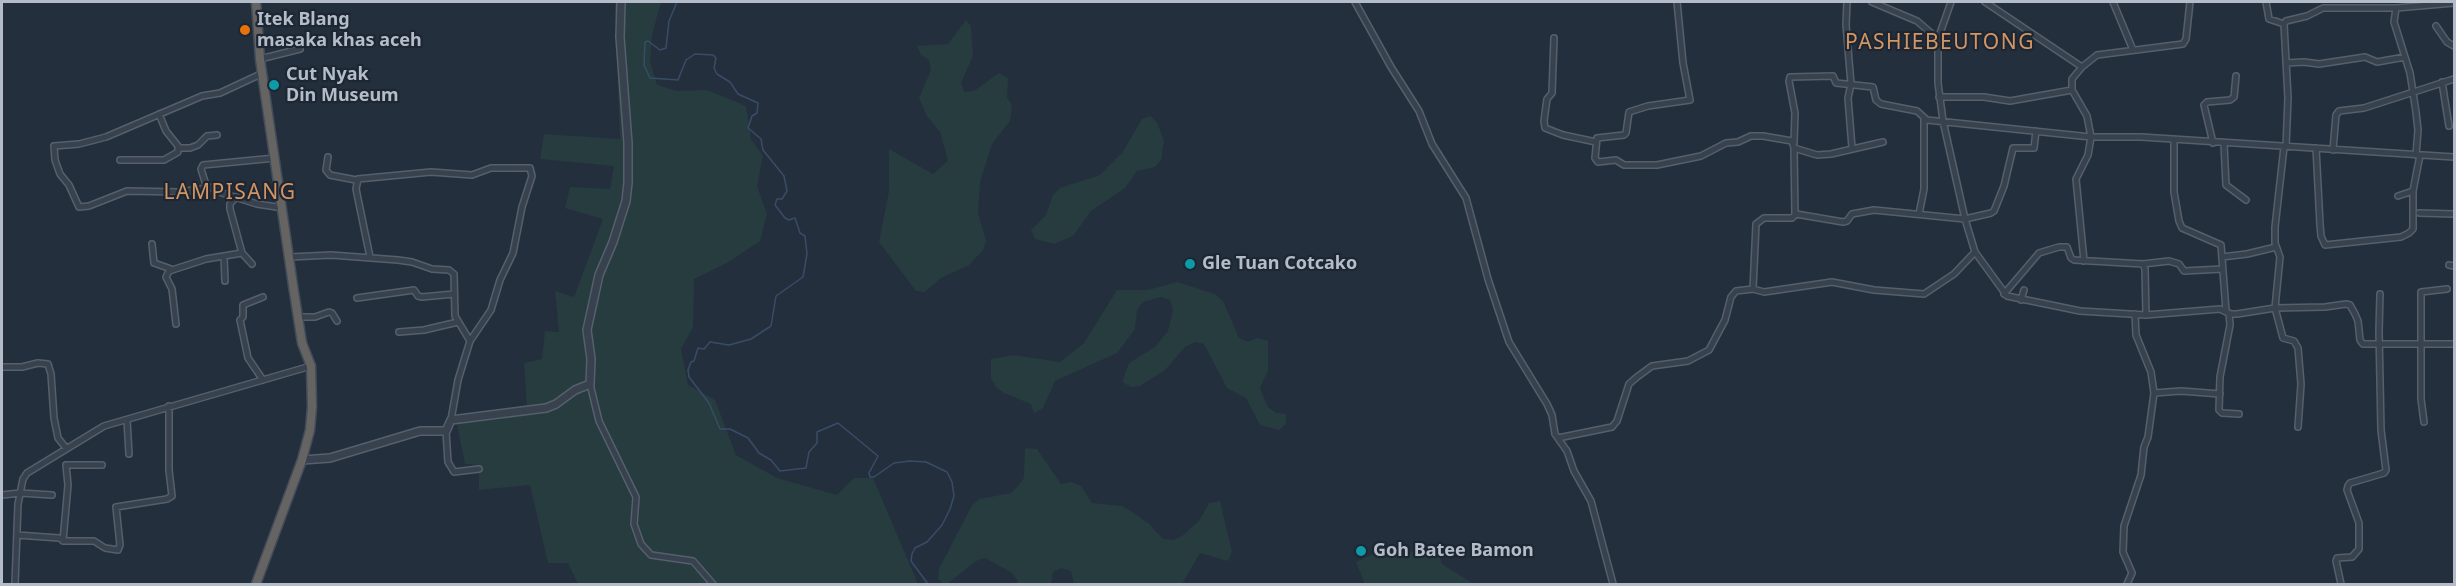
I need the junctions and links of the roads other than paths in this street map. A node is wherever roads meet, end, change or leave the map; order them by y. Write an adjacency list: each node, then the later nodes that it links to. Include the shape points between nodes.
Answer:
1 (256, 2): 23 (highway)
2 (621, 2): 108 (street, via 628,183 626,201 599,275 586,330)
3 (1355, 2): 118 (street, via 1466,198 1509,342 1547,404)
4 (1677, 2): 42 (street, via 1690,100 1631,111 1624,135 1601,136)
5 (1847, 2): 30 (street)
6 (1872, 2): 18 (street, via 1917,21)
7 (1951, 2): 18 (street)
8 (1985, 2): 25 (street)
9 (2114, 2): 21 (street)
10 (2190, 2): 21 (street, via 2183,44)
11 (2266, 2): 15 (street, via 2269,19)
12 (2454, 3): 13 (street)
13 (2427, 4): 14 (street)
14 (2396, 8): 15 (street, via 2323,8); 22 (street, via 2394,22)
15 (2284, 24): 24 (street)
16 (2436, 26): 19 (street, via 2446,42)
17 (1554, 38): 42 (street, via 1552,93 1546,99 1545,128)
18 (1938, 39): 33 (street)
19 (2454, 46)
20 (300, 49): 23 (street)
21 (2133, 50): 25 (street, via 2097,55)
22 (2405, 57): 24 (street, via 2377,62 2365,57 2319,64); 32 (street)
23 (260, 59): 26 (highway)
24 (2286, 63): 48 (street)
25 (2082, 66): 31 (street, via 2072,79)
26 (263, 73): 34 (street); 55 (highway)
27 (2236, 76): 44 (street, via 2234,97 2204,105)
28 (2454, 79): 29 (street)
29 (2442, 82): 32 (street); 37 (street)
30 (1851, 84): 35 (street, via 1873,87 1881,104 1917,111); 46 (street, via 1836,83 1833,76 1790,77); 47 (street, via 1848,98)
31 (2072, 90): 33 (street, via 2010,101); 40 (street, via 2087,116)
32 (2412, 91): 51 (street, via 2364,108 2339,111); 52 (street)
33 (1939, 97): 36 (street)
34 (159, 114): 49 (street); 58 (street, via 106,137 54,146 57,167 76,204 89,206 127,191)
35 (1924, 119): 36 (street); 66 (street, via 1924,189)
36 (1943, 121): 38 (street); 68 (street)
37 (2449, 126)
38 (2036, 131): 40 (street); 68 (street, via 2034,148 2013,148 1994,211)
39 (217, 135): 49 (street, via 207,136 190,148)
40 (2091, 137): 41 (street); 77 (street, via 2088,155 2076,179)
41 (2174, 141): 44 (street); 76 (street, via 2174,192 2179,221 2182,228 2219,244)
42 (1596, 142): 46 (street, via 1598,162 1616,160 1624,165 1657,165 1701,156 1751,136 1786,139)
43 (1883, 142): 47 (street)
44 (2214, 143): 45 (street)
45 (2224, 144): 48 (street); 62 (street, via 2226,185)
46 (1794, 146): 47 (street, via 1817,155); 65 (street)
47 (1852, 147)
48 (2285, 147): 50 (street); 70 (street, via 2279,178)
49 (179, 148): 56 (street, via 164,160)
50 (2316, 148): 51 (street); 59 (street, via 2321,236 2325,245 2405,235 2413,229)
51 (2333, 150): 52 (street)
52 (2418, 155): 54 (street); 59 (street)
53 (328, 157): 57 (street, via 326,170 330,175)
54 (2454, 157)
55 (275, 158): 58 (street, via 203,165); 63 (highway)
56 (120, 160)
57 (356, 180): 75 (street); 101 (street, via 431,172 472,175 491,168 532,169 513,253 491,310)
58 (207, 188): 61 (street)
59 (2413, 191): 60 (street)
60 (2398, 196)
61 (236, 197): 63 (street); 72 (street, via 230,209)
62 (2246, 200)
63 (283, 208): 74 (highway)
64 (2419, 213): 67 (street)
65 (1796, 214): 66 (street, via 1846,222 1860,211); 83 (street, via 1792,218 1758,220)
66 (1919, 214): 68 (street)
67 (2454, 214)
68 (1965, 219): 71 (street)
69 (152, 244): 80 (street, via 154,263)
70 (2276, 247): 76 (street); 92 (street, via 2280,257)
71 (1975, 252): 83 (street, via 1954,274 1924,294 1832,282 1764,292); 87 (street)
72 (242, 253): 73 (street); 78 (street)
73 (224, 256): 80 (street); 82 (street)
74 (290, 257): 75 (street); 96 (highway)
75 (370, 257): 86 (street, via 449,270 455,278)
76 (2222, 257): 81 (street)
77 (2084, 261): 79 (street); 87 (street, via 2071,258 2067,247 2043,250)
78 (252, 264)
79 (2143, 264): 81 (street, via 2169,261 2179,264 2184,271); 95 (street)
80 (171, 269): 99 (street, via 166,277 172,289)
81 (2222, 269): 93 (street)
82 (225, 281)
83 (1753, 289): 118 (street, via 1733,293 1725,320 1703,354 1688,361 1652,366 1630,383 1613,426)
84 (2447, 289): 102 (street, via 2421,292)
85 (2024, 290): 91 (street)
86 (454, 294): 90 (street, via 422,297 414,290); 98 (street, via 453,312)
87 (2004, 294): 91 (street)
88 (2380, 294): 103 (street)
89 (263, 297): 107 (street, via 243,305 240,320 248,358)
90 (357, 298)
91 (2021, 300): 94 (street, via 2079,311)
92 (2275, 308): 93 (street); 103 (street, via 2349,304 2358,321 2361,342); 116 (street, via 2283,338 2294,341 2298,348)
93 (2227, 312): 95 (street, via 2220,309); 110 (street, via 2230,325)
94 (2135, 314): 95 (street); 109 (street, via 2136,334 2151,372)
95 (2146, 315)
96 (298, 317): 97 (street, via 328,312); 105 (highway)
97 (337, 321)
98 (458, 322): 100 (street); 101 (street)
99 (176, 324)
100 (399, 332)
101 (470, 341): 114 (street)
102 (2420, 343): 103 (street); 104 (street); 115 (street)
103 (2379, 344): 134 (street, via 2386,470 2348,486 2359,523 2359,549 2352,557 2337,558)
104 (2454, 344)
105 (311, 366): 107 (street); 121 (highway, via 311,418)
106 (2, 367): 119 (street, via 48,364 58,438)
107 (263, 380): 111 (street)
108 (590, 384): 114 (street, via 546,408); 131 (street, via 599,421 636,497 634,524 641,544 651,555 693,561)
109 (2154, 393): 110 (street); 133 (street, via 2141,475 2124,526 2123,552 2132,576)
110 (2220, 394): 112 (street, via 2220,412)
111 (170, 406): 113 (street); 128 (street, via 171,498 116,507 118,550 93,542)
112 (2239, 414)
113 (127, 420): 119 (street, via 100,428); 120 (street)
114 (451, 420): 117 (street)
115 (2424, 422)
116 (2298, 427)
117 (446, 431): 121 (street, via 420,431 330,458); 123 (street, via 448,462 454,472)
118 (1558, 438): 132 (street, via 1591,501)
119 (66, 448): 124 (street, via 25,476)
120 (129, 454)
121 (302, 460): 130 (highway)
122 (102, 465): 128 (street, via 66,465)
123 (479, 469)
124 (20, 493): 125 (street); 126 (street); 127 (street)
125 (2, 495)
126 (52, 495)
127 (17, 535): 128 (street); 129 (street)
128 (63, 541)
129 (15, 585)
130 (256, 585)
131 (712, 585)
132 (1612, 585)
133 (2127, 585)
134 (2341, 585)

